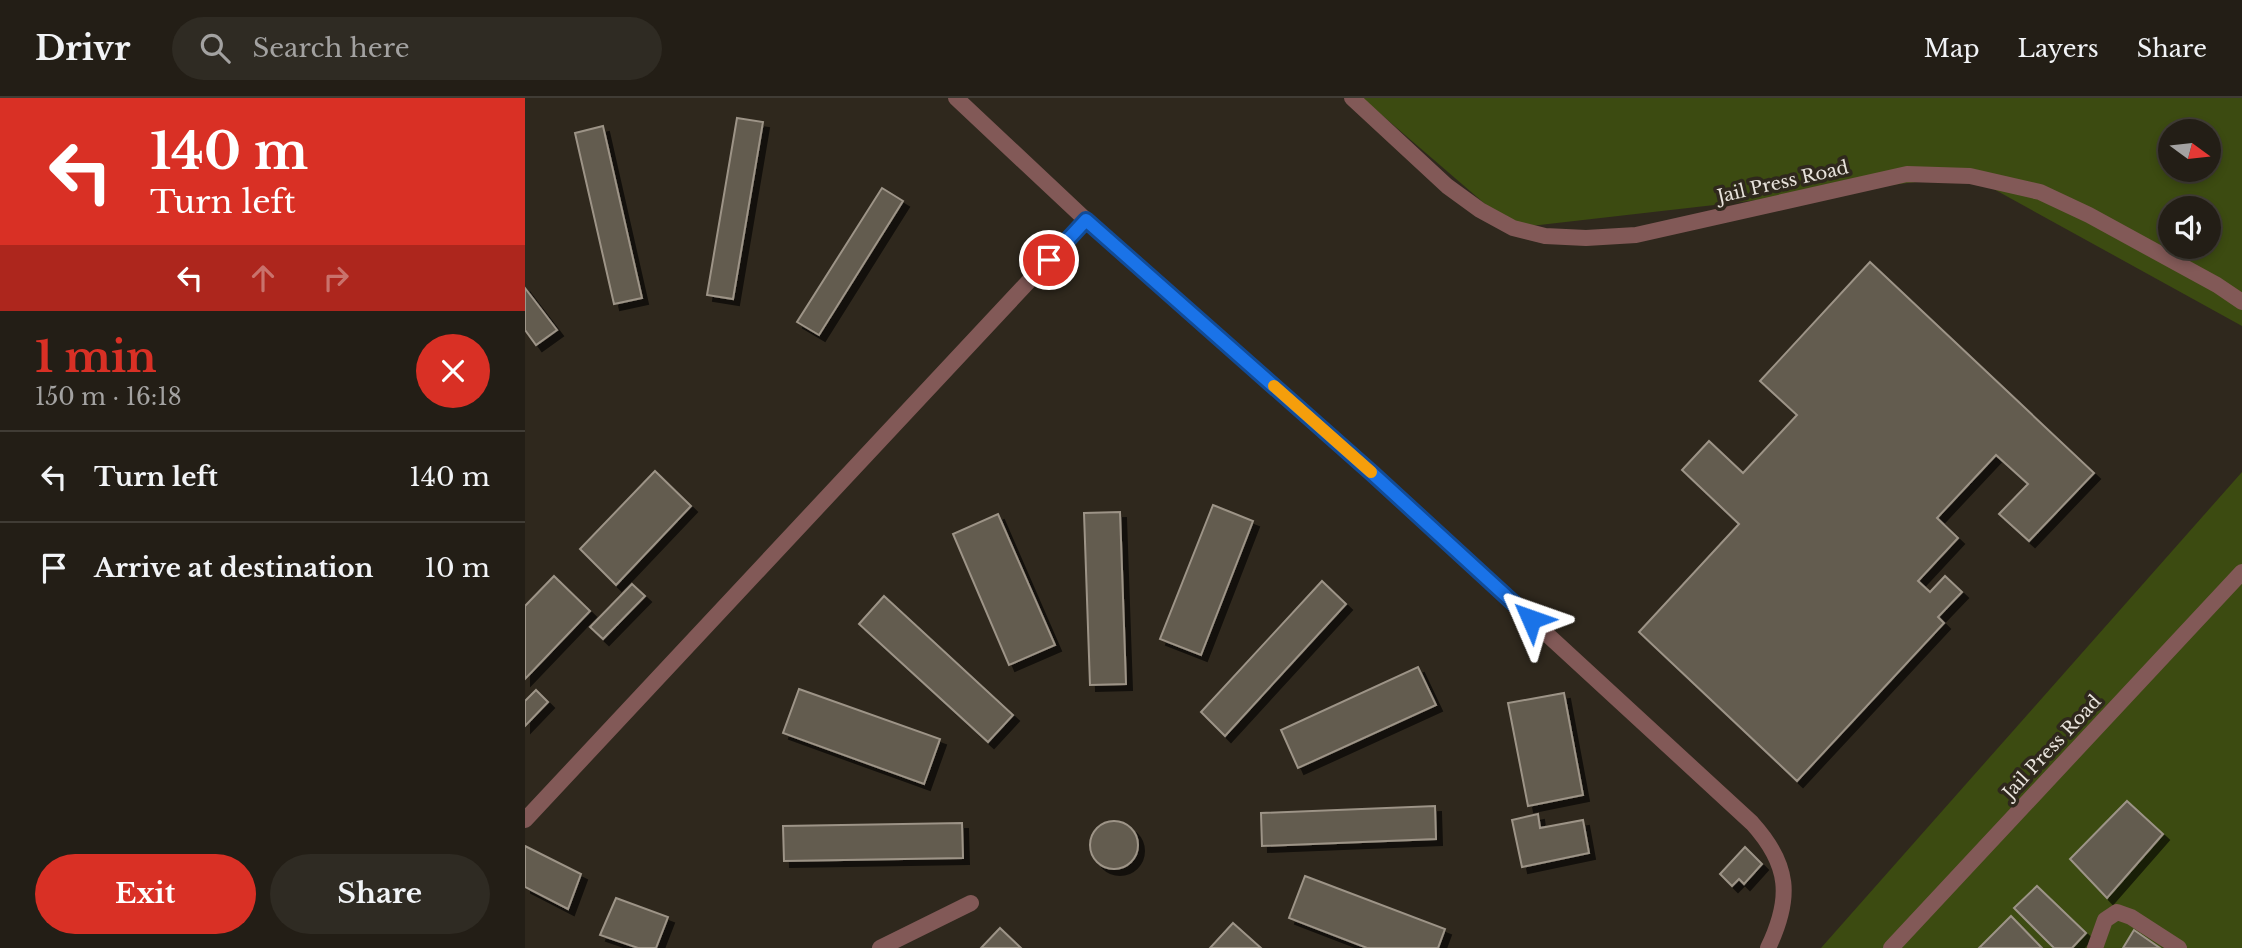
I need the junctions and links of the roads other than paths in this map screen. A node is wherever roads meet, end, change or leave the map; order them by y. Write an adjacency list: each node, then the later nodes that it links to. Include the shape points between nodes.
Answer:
1 (956, 98): 3 (lane)
2 (1352, 98): 4 (lane, Jail Press Road, via 1447,186 1480,210 1513,228 1545,236 1636,235 1907,174 1970,176 2040,192)
3 (1086, 220): 6 (lane); 9 (lane, via 1373,474 1752,823 1780,862 1785,883 1784,908)
4 (2242, 302)
5 (2242, 572): 10 (lane, Jail Press Road)
6 (525, 820)
7 (971, 903): 8 (lane)
8 (880, 948)
9 (1768, 948)
10 (1891, 948)
11 (2095, 948): 12 (lane, via 2105,920 2117,912 2131,916)
12 (2179, 948)

